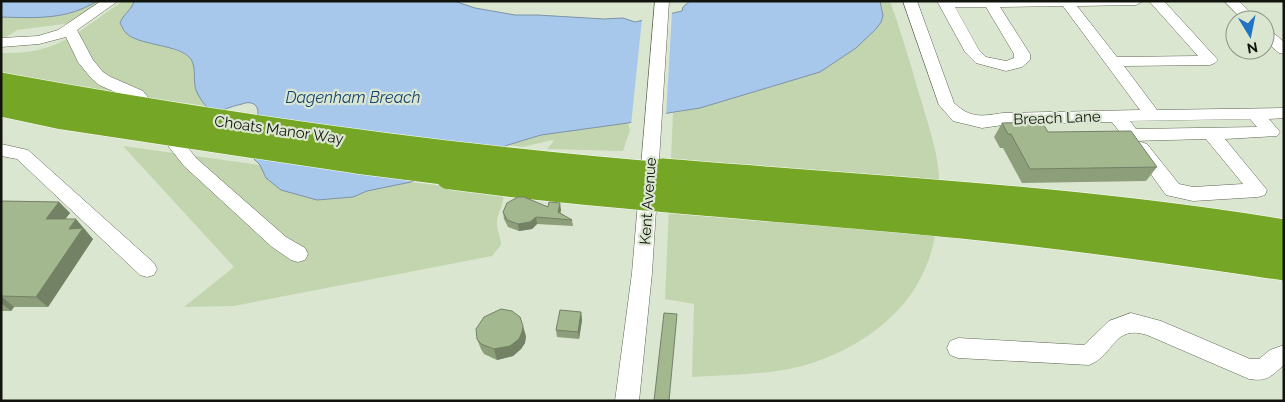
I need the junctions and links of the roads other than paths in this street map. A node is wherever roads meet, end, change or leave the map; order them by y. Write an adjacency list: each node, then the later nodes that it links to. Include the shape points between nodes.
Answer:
1 (111, 1): 11 (street)
2 (910, 1): 18 (street, Breach Lane, via 947,105 959,117 982,122)
3 (944, 1): 8 (street); 8 (street, via 981,60 1006,66 1017,64 1022,60 1022,54)
4 (1136, 1): 7 (street)
5 (1156, 1): 13 (street, via 1210,60)
6 (1231, 1): 10 (street)
7 (1067, 2): 8 (street); 13 (street)
8 (990, 4)
9 (662, 6): 20 (street, Kent Avenue)
10 (1241, 10)
11 (67, 30): 12 (street, via 39,40); 26 (street, via 97,75 137,95 190,162 279,242)
12 (1, 43)
13 (1113, 62): 19 (street)
14 (1, 84): 24 (highway, Choats Manor Way, bridge, via 219,122 368,142)
15 (1, 105): 24 (highway, Choats Manor Way, bridge, via 62,118 356,162)
16 (1254, 113): 17 (street, Breach Lane); 19 (street, Breach Lane); 21 (street, via 1271,132)
17 (1284, 113)
18 (1117, 116): 19 (street, Breach Lane); 22 (street)
19 (1153, 116)
20 (653, 130): 31 (street, Kent Avenue, via 642,273)
21 (1210, 133): 22 (street); 22 (street, via 1258,190 1193,194 1173,190)
22 (1131, 135)
23 (1, 150): 28 (street, via 22,154)
24 (556, 176): 25 (highway, bridge, via 1053,204); 27 (highway, bridge, via 1150,245)
25 (1284, 234)
26 (298, 254)
27 (1284, 265)
28 (147, 269)
29 (958, 348): 30 (street, via 1089,355 1117,325 1126,322 1147,325 1249,369 1266,369 1278,356)
30 (1284, 355)
31 (627, 401)

